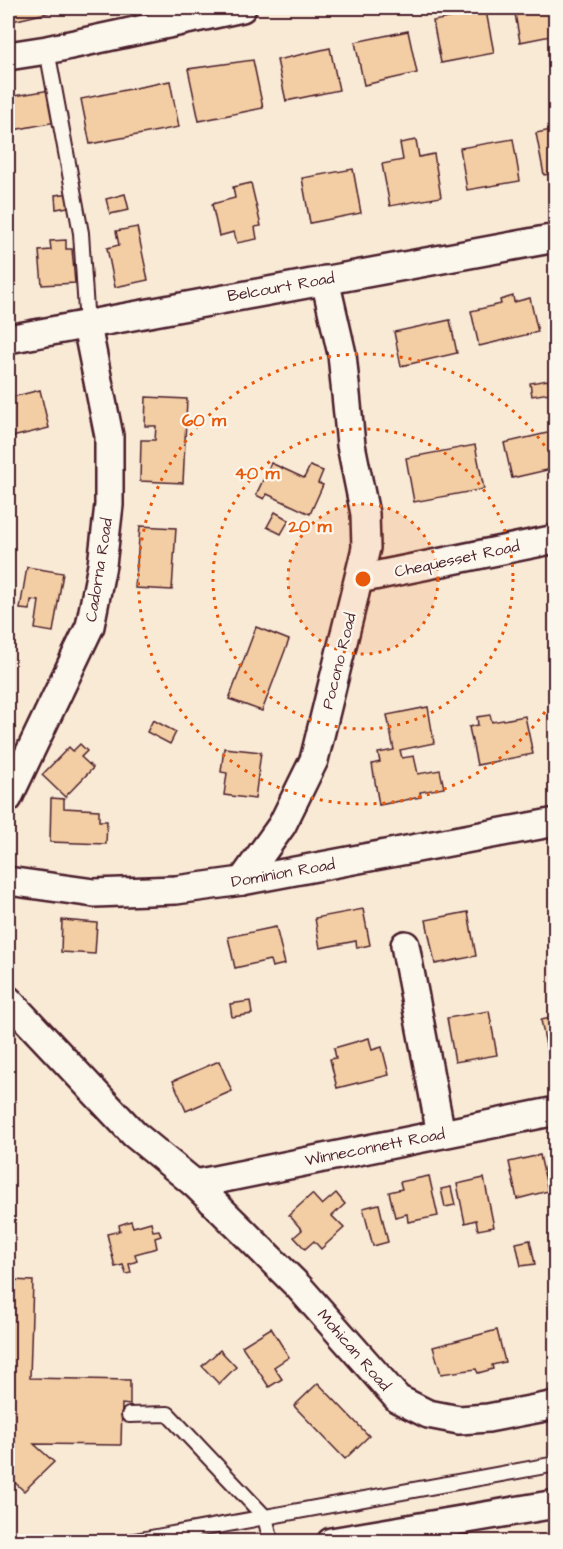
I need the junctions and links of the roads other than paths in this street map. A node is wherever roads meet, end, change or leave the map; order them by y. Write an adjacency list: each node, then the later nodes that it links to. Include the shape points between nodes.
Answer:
1 (242, 8): 2 (street)
2 (47, 50): 3 (street); 6 (lane, via 81,232)
3 (8, 56)
4 (555, 238): 5 (street, Belcourt Road)
5 (325, 280): 6 (street, Belcourt Road); 9 (street, Pocono Road, via 342,354 351,445 365,514 366,548)
6 (87, 326): 7 (street, Belcourt Road); 10 (street, Cadorna Road, via 109,436 109,505 102,565 90,626)
7 (8, 339)
8 (555, 538): 9 (street, Chequesset Road)
9 (359, 579): 13 (street, Pocono Road, via 314,760 282,825)
10 (8, 798)
11 (555, 822): 13 (street, Dominion Road)
12 (8, 881): 13 (street, Dominion Road, via 119,893)
13 (242, 881)
14 (405, 945): 17 (street)
15 (8, 1000): 18 (street, Mohican Road, via 134,1134)
16 (555, 1111): 17 (street, Winneconnett Road)
17 (441, 1134): 18 (street, Winneconnett Road)
18 (195, 1184): 19 (street, Mohican Road, via 298,1286 398,1400 429,1414 459,1420)
19 (555, 1405)
20 (129, 1415): 23 (lane, via 168,1414)
21 (555, 1464): 23 (lane)
22 (555, 1504): 26 (street)
23 (265, 1517): 24 (lane); 25 (lane)
24 (129, 1542)
25 (271, 1542)
26 (331, 1542)

